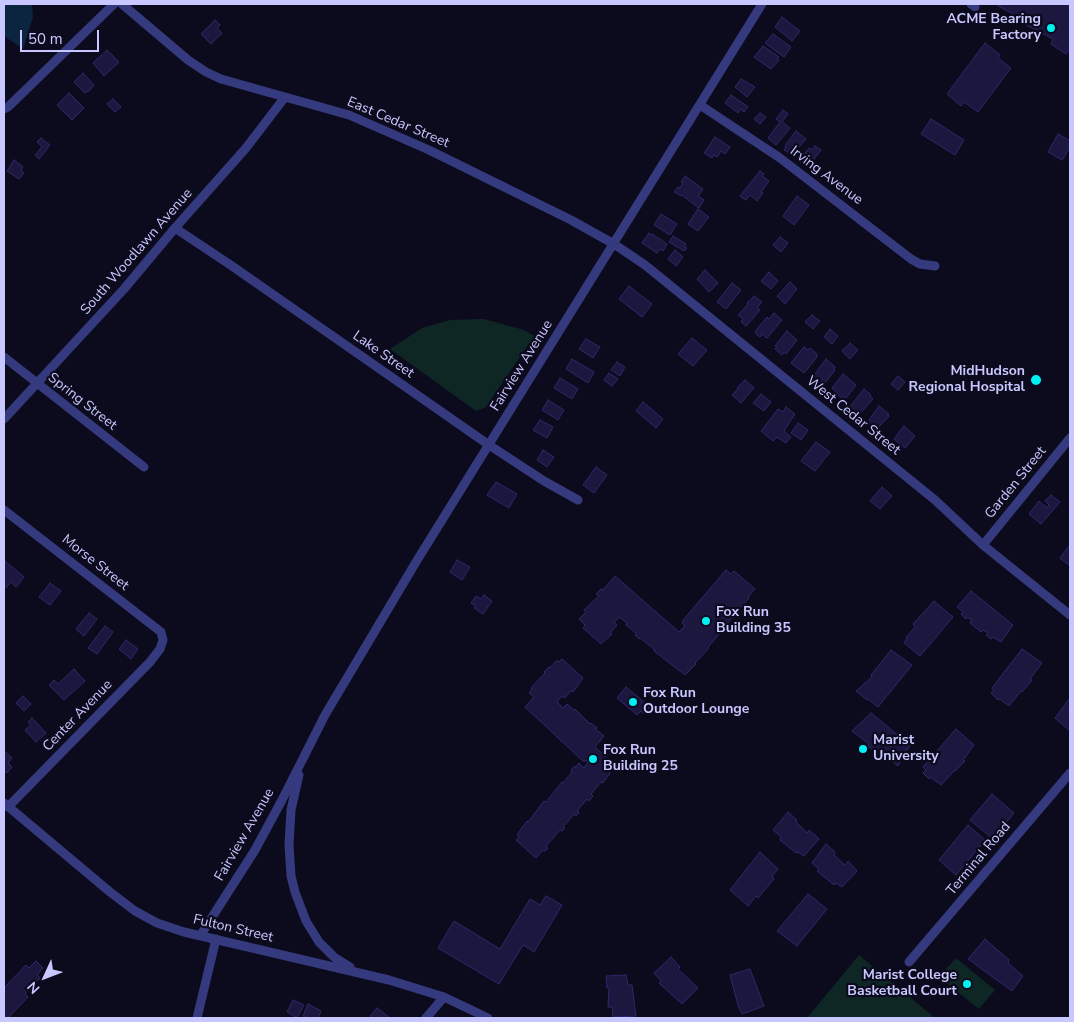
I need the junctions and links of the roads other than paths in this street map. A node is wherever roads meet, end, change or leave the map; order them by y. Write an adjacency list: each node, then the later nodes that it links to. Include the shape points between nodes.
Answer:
1 (114, 4): 6 (street)
2 (122, 4): 4 (street, East Cedar Street, via 206,72)
3 (762, 4): 5 (street, Fairview Avenue)
4 (285, 97): 7 (street, South Woodlawn Avenue, via 246,148); 8 (street, East Cedar Street, via 349,115 420,146)
5 (700, 105): 8 (street, Fairview Avenue); 9 (street, Irving Avenue, via 780,158 912,259)
6 (5, 110)
7 (175, 228): 11 (street, South Woodlawn Avenue); 14 (street, Lake Street)
8 (614, 244): 14 (street, Fairview Avenue); 18 (street, West Cedar Street, via 645,265 935,500)
9 (935, 266)
10 (4, 357): 11 (street, Spring Street)
11 (37, 384): 12 (street, South Woodlawn Avenue); 15 (street, Spring Street)
12 (4, 419)
13 (1070, 438): 18 (street, Garden Street)
14 (489, 445): 16 (street, Lake Street); 21 (street, Fairview Avenue, via 391,603)
15 (144, 467)
16 (578, 500)
17 (4, 510): 20 (street, Morse Street, via 161,632)
18 (983, 545): 19 (street, West Cedar Street)
19 (1070, 615)
20 (163, 642): 23 (street, Center Avenue, via 150,662)
21 (309, 746): 24 (street, Fairview Avenue, via 264,833); 27 (street, Fairview Avenue, via 294,794 290,828 289,861 295,892 313,933 326,951)
22 (1070, 773): 26 (street, Terminal Road)
23 (6, 805): 24 (street, Fulton Street, via 135,911 169,928)
24 (200, 936): 25 (street, Fulton Street)
25 (216, 939): 27 (street, Fulton Street); 29 (street)
26 (909, 962)
27 (369, 975): 28 (street, Fulton Street)
28 (444, 997): 30 (street); 31 (street, Fulton Street)
29 (197, 1018)
30 (426, 1018)
31 (488, 1018)

